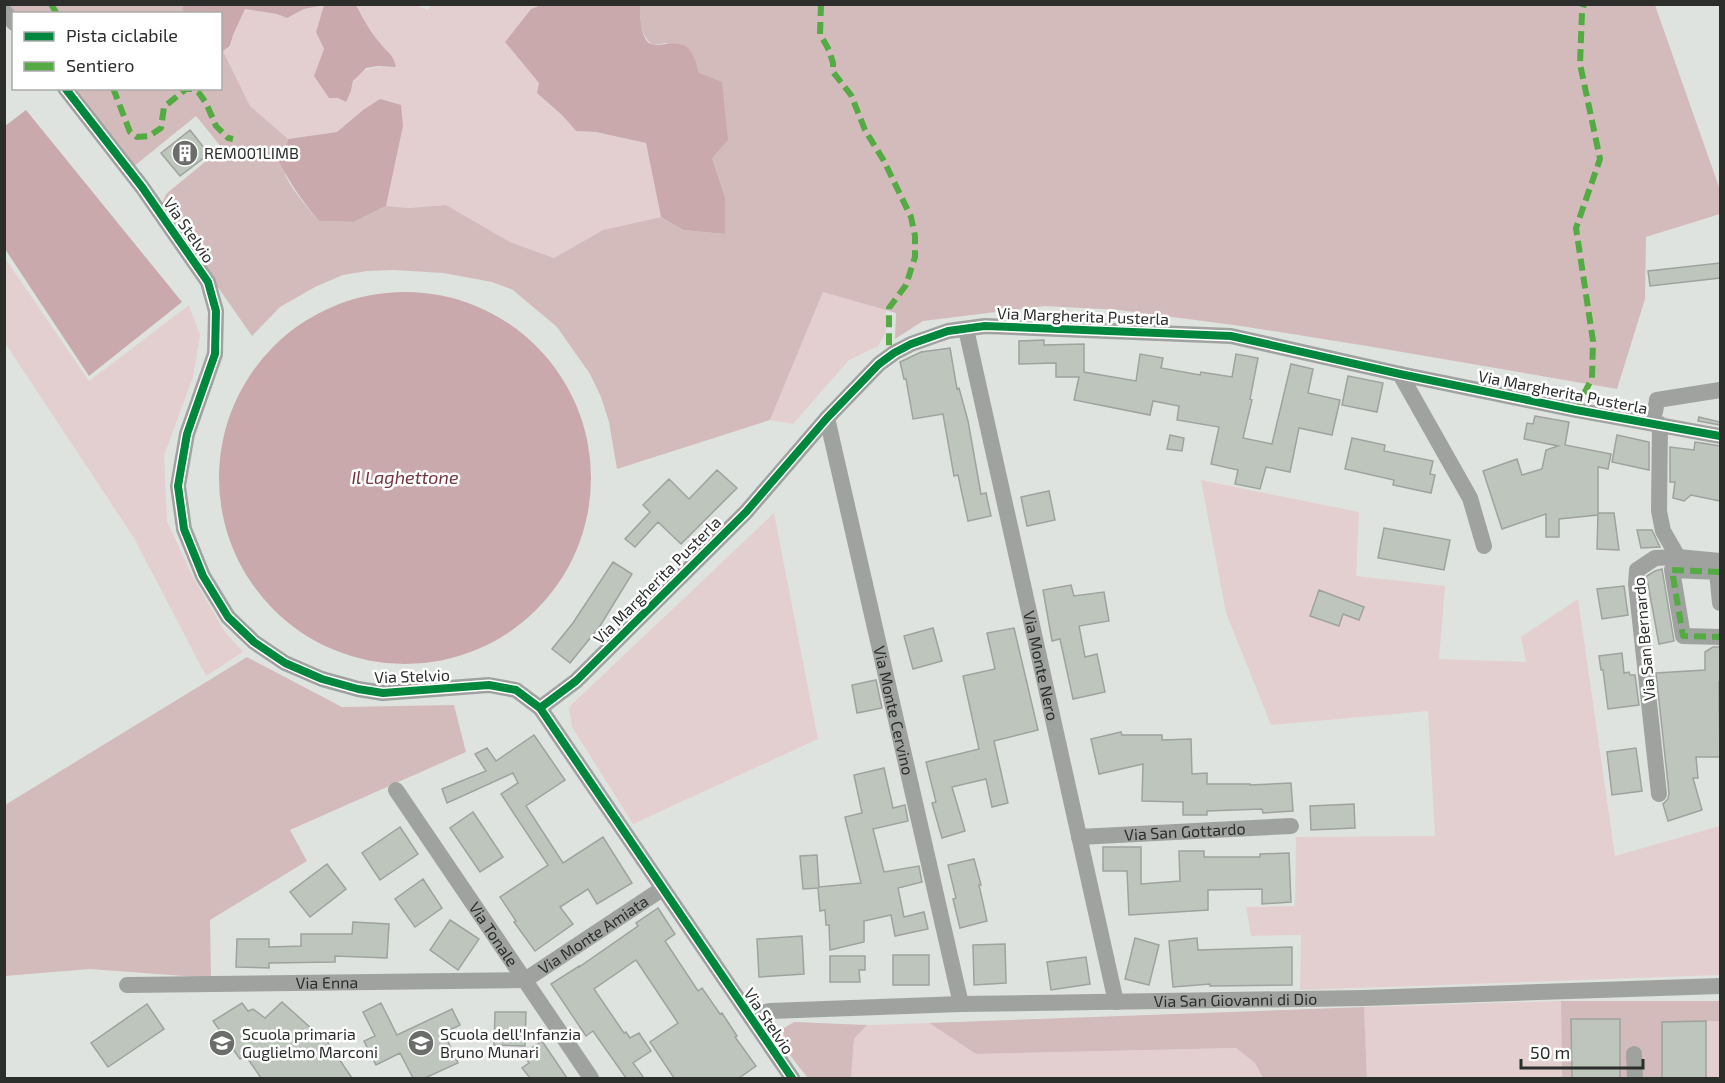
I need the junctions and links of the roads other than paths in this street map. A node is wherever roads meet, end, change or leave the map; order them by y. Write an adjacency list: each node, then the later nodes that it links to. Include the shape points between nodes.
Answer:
1 (67, 90): 13 (street, Via Stelvio, via 208,282 216,311 215,354 187,434 178,486 184,529 203,576 228,617 254,642 285,663 322,679 383,693 489,685 516,690)
2 (966, 329): 3 (street, Via Margherita Pusterla, via 985,326 1231,336); 5 (street, Via Margherita Pusterla, via 948,331 894,353); 17 (street, Via Monte Nero)
3 (1400, 374): 6 (street, Via Margherita Pusterla); 8 (street, via 1470,498)
4 (1720, 390): 6 (street, via 1657,400)
5 (827, 418): 13 (street, Via Margherita Pusterla, via 746,512 576,681); 23 (street, Via Monte Cervino)
6 (1655, 424): 7 (street); 9 (street, Via Margherita Pusterla, via 1659,511 1663,531)
7 (1720, 436)
8 (1484, 546)
9 (1678, 557): 10 (street, Via San Bernardo); 15 (street, Via San Bernardo, via 1655,558 1637,570)
10 (1719, 567): 11 (street); 12 (street, via 1672,570 1683,636)
11 (1720, 603)
12 (1720, 637)
13 (540, 708): 18 (street, Via Stelvio)
14 (396, 790): 19 (street, Via Tonale)
15 (1659, 794)
16 (1291, 826): 17 (street, Via San Gottardo)
17 (1079, 837): 22 (street, Via Monte Nero)
18 (662, 889): 19 (street, Via Monte Amiata); 24 (street, Via Stelvio)
19 (525, 980): 20 (street, Via Enna); 26 (street, Via Tonale)
20 (127, 985)
21 (1720, 986): 22 (street, Via San Giovanni di Dio)
22 (1116, 1002): 23 (street, Via San Giovanni di Dio)
23 (961, 1004): 24 (street, Via San Giovanni di Dio, via 770,1011)
24 (751, 1018): 27 (street, Via Stelvio)
25 (1634, 1054): 28 (street)
26 (591, 1078)
27 (792, 1078)
28 (1635, 1078)

